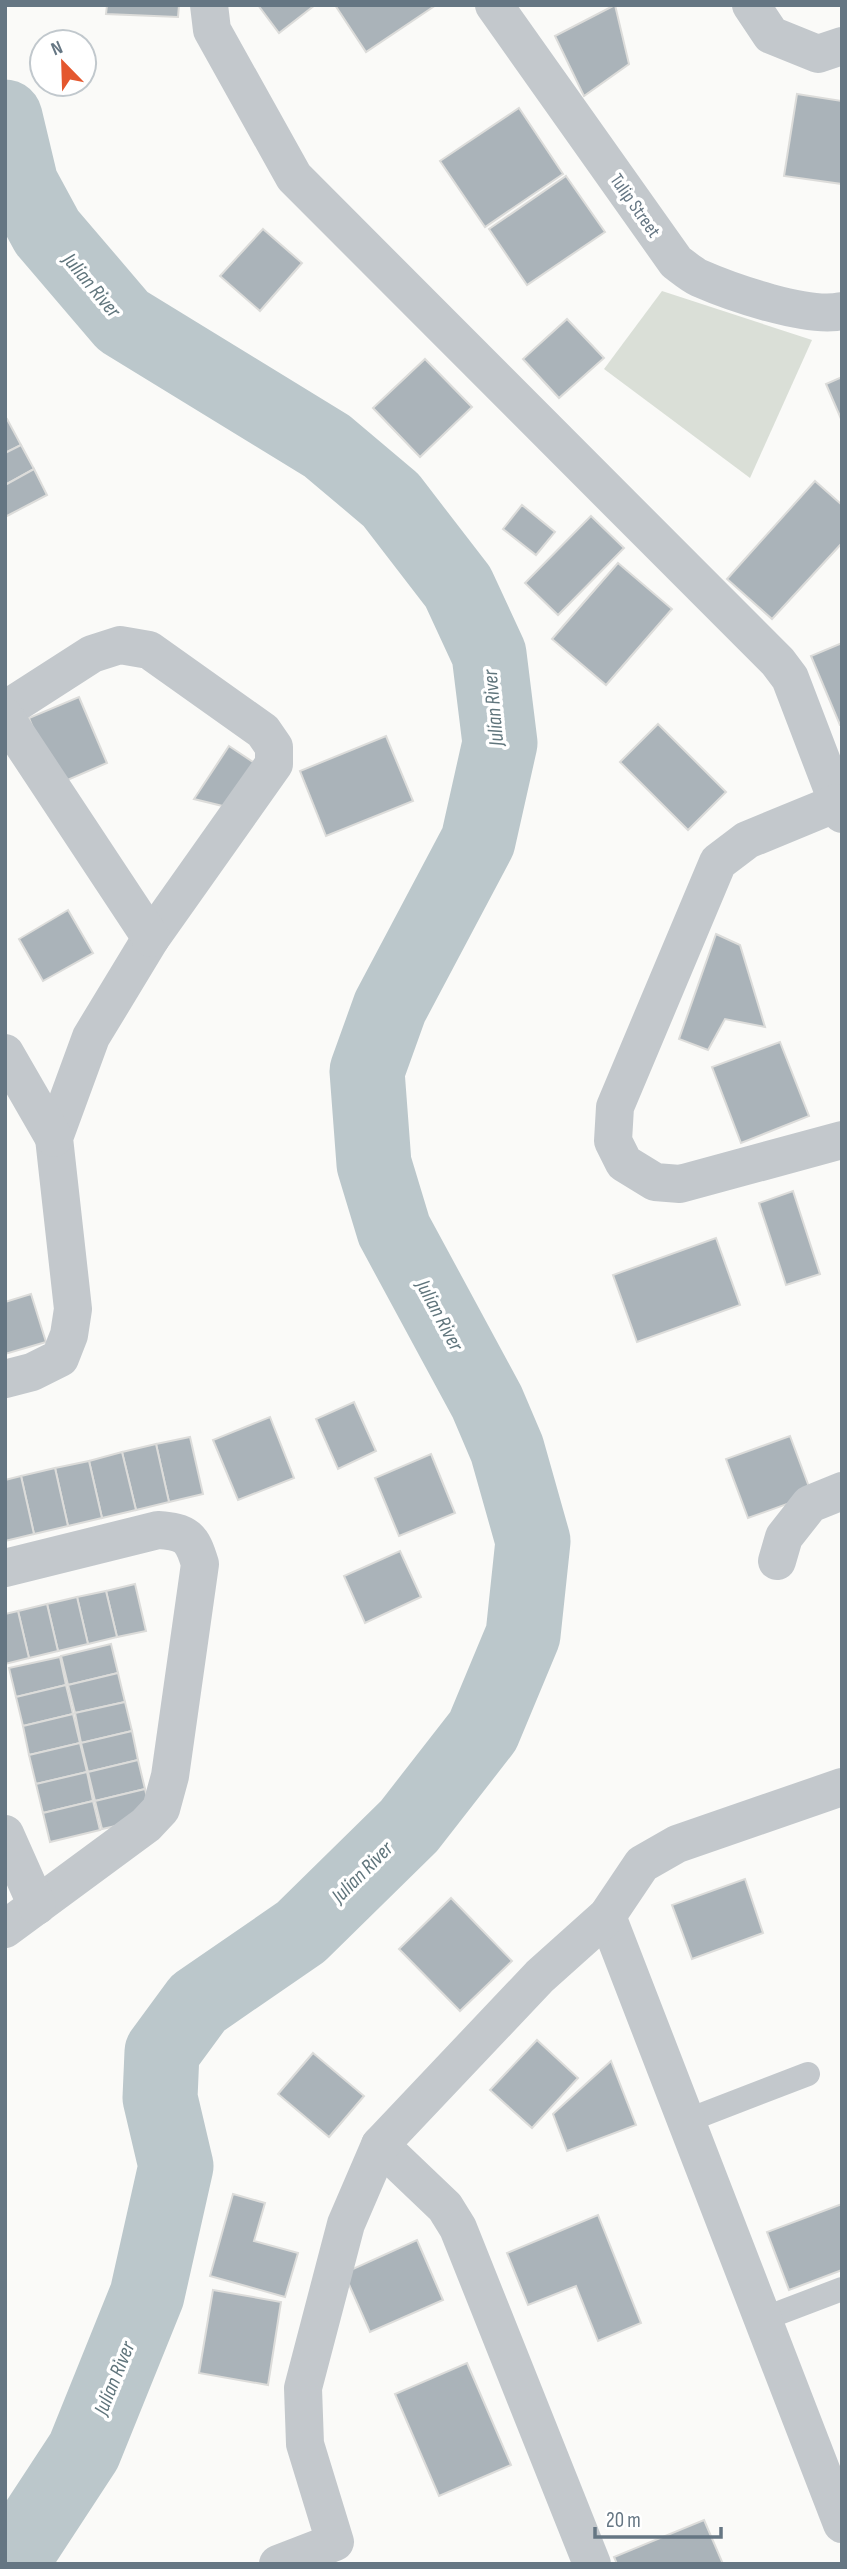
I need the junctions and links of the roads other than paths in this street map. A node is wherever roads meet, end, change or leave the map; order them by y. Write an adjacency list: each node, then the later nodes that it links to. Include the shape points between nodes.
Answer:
1 (209, 5): 8 (street, via 212,30 294,177 778,662 790,678)
2 (494, 5): 5 (street, Tulip Street, via 676,262 697,277 793,310)
3 (751, 5): 4 (street, via 771,35 818,54)
4 (842, 46)
5 (842, 311)
6 (5, 710): 9 (street, via 92,654 120,645 149,650 263,731 274,747 274,764)
7 (5, 717): 9 (street)
8 (840, 808): 12 (street, via 747,841 718,862 615,1107 613,1141 624,1163 655,1182 680,1184)
9 (151, 938): 11 (street, via 91,1037)
10 (5, 1053): 11 (street)
11 (54, 1138): 13 (street, via 72,1309 69,1335 60,1358)
12 (842, 1140)
13 (5, 1379)
14 (842, 1491): 15 (street, via 810,1504 784,1536)
15 (777, 1561)
16 (5, 1568): 19 (street, via 158,1530 178,1532 194,1542 200,1564 170,1776 161,1810)
17 (842, 1787): 20 (street, via 661,1851 642,1864)
18 (5, 1834): 19 (street)
19 (37, 1906): 21 (street)
20 (607, 1916): 23 (street); 24 (street, via 540,1976)
21 (5, 1929)
22 (808, 2074): 23 (lane)
23 (686, 2121): 26 (street)
24 (380, 2145): 28 (street, via 346,2224 303,2388 305,2444); 30 (street, via 445,2207 458,2228)
25 (842, 2288): 26 (lane)
26 (763, 2319): 27 (street)
27 (840, 2514)
28 (339, 2553): 29 (street)
29 (278, 2564)
30 (592, 2564)

